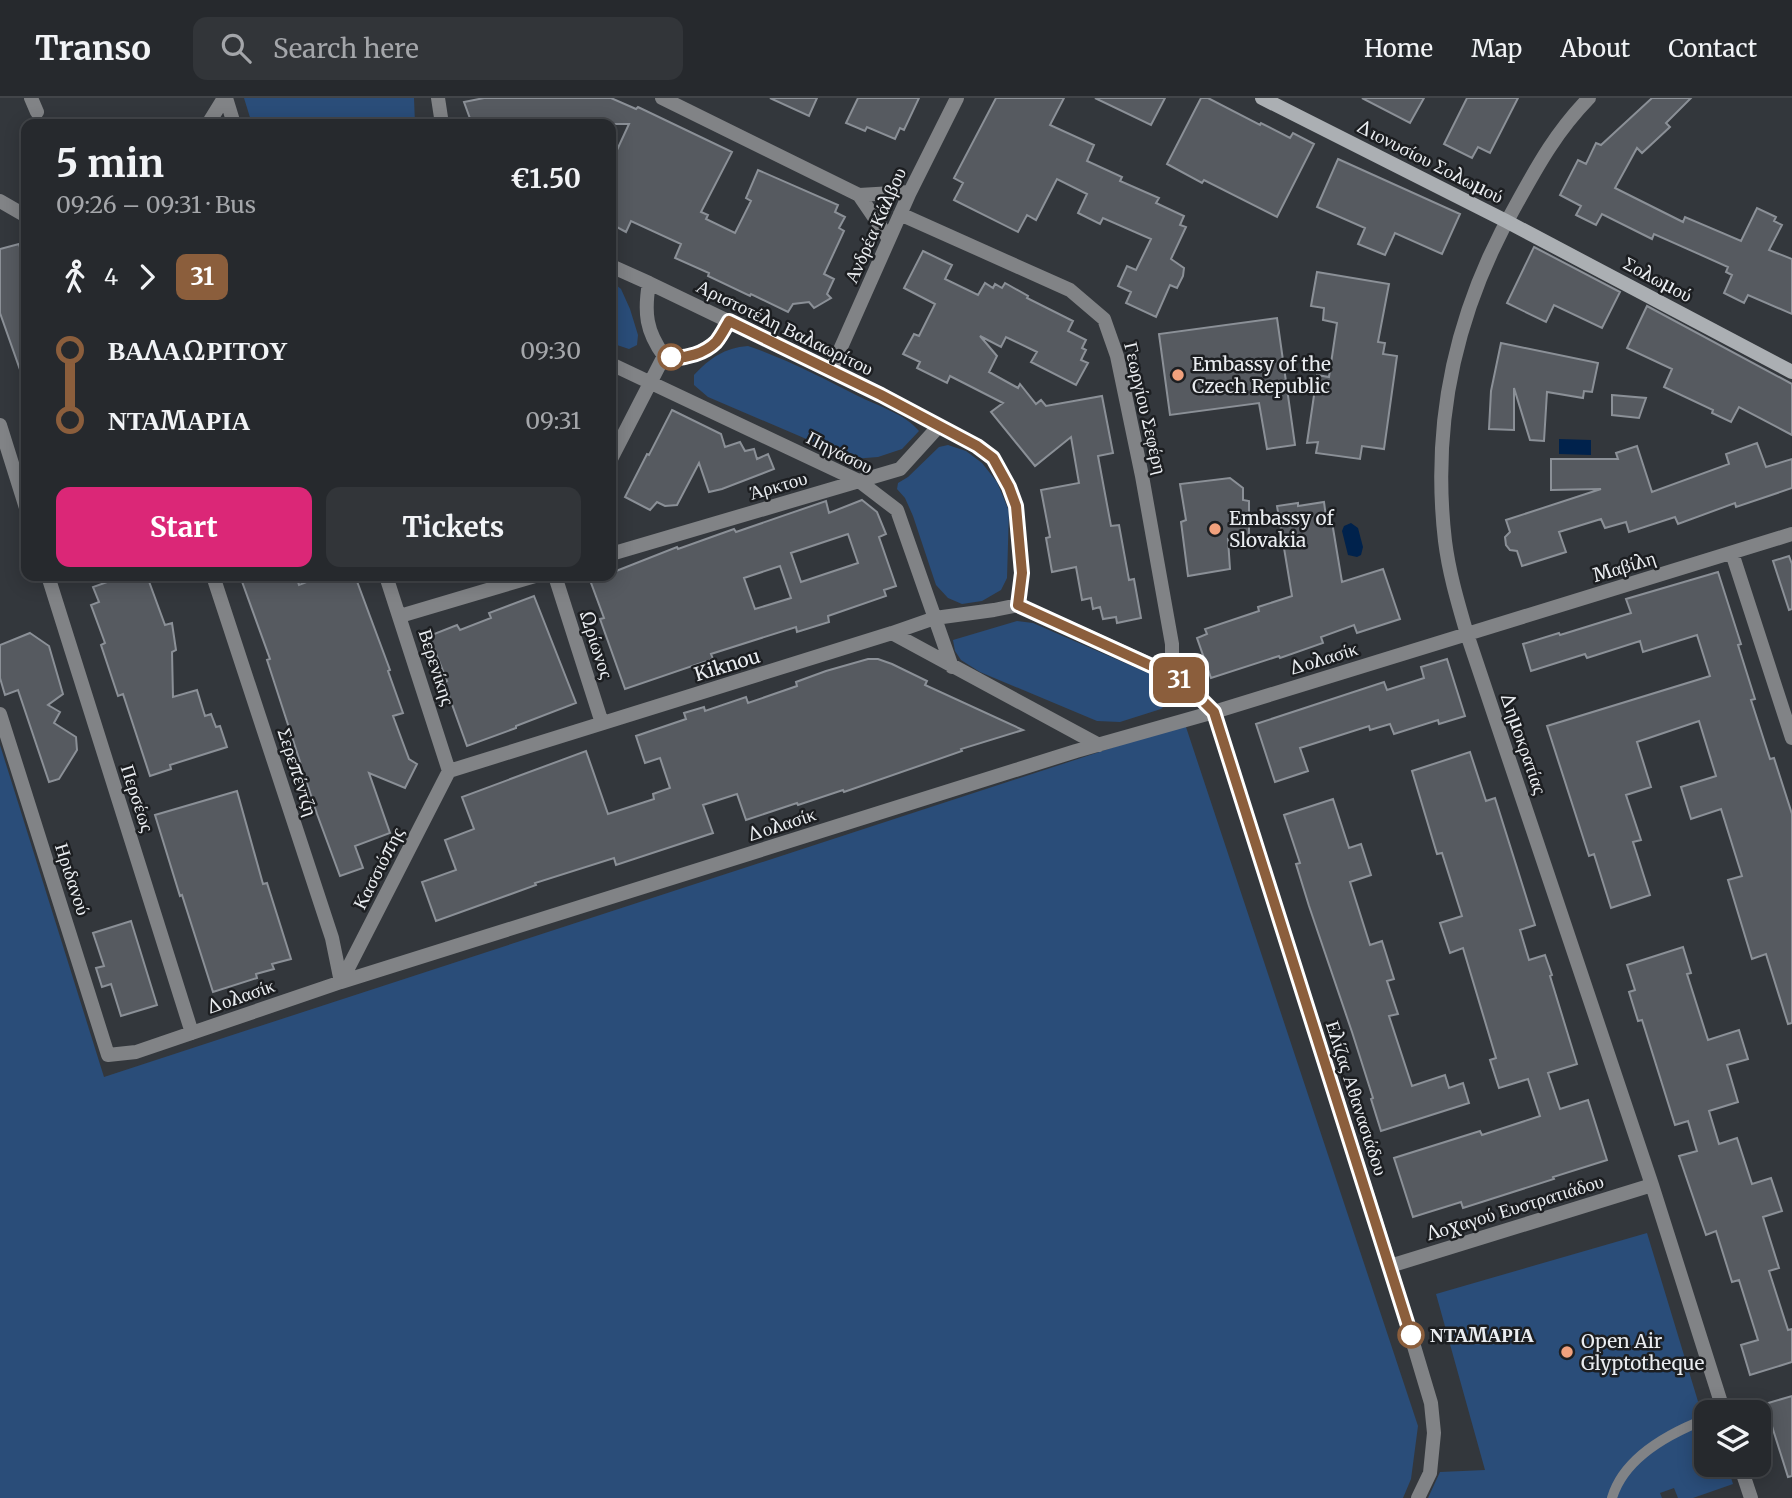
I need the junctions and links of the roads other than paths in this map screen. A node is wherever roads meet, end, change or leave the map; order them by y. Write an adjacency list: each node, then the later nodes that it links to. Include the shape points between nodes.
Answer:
1 (31, 98): 8 (street)
2 (225, 98): 9 (street); 10 (street)
3 (438, 98): 11 (street)
4 (662, 98): 13 (street)
5 (957, 98): 12 (street, Ανδρέα Κάλβου)
6 (1262, 98): 17 (street, Διονυσίου Σολωμού)
7 (1590, 98): 17 (street, Δημοκρατίας, via 1546,151)
8 (37, 112)
9 (211, 119)
10 (232, 119)
11 (441, 119)
12 (910, 192): 13 (street); 16 (street, Ανδρέα Κάλβου)
13 (859, 195): 18 (street)
14 (0, 201): 15 (street)
15 (21, 213)
16 (900, 214): 18 (street, Ανδρέα Κάλβου); 46 (street, Γεωργίου Σεφέρη, via 1070,290 1104,319 1117,356 1172,644)
17 (1506, 220): 25 (street, Σολωμού); 44 (street, Δημοκρατίας, via 1463,326 1440,456 1445,543)
18 (889, 239): 24 (street, Ανδρέα Κάλβου)
19 (616, 269): 20 (street, Αριστοτέλη Βαλαωρίτου)
20 (649, 283): 21 (street, Αριστοτέλη Βαλαωρίτου); 22 (street, via 647,318 653,341)
21 (729, 321): 22 (street, via 716,342 700,352 682,359); 24 (street, Αριστοτέλη Βαλαωρίτου)
22 (664, 356): 26 (street)
23 (616, 366): 26 (street, Πηγάσου)
24 (831, 370): 28 (street, Αριστοτέλη Βαλαωρίτου)
25 (1792, 372)
26 (650, 383): 29 (street); 30 (street, Πηγάσου)
27 (0, 425): 31 (street)
28 (939, 426): 30 (street, Άρκτου, via 900,469); 40 (street, Αριστοτέλη Βαλαωρίτου, via 993,458 1009,487 1016,506 1022,573)
29 (616, 449)
30 (859, 481): 33 (street, Άρκτου); 42 (street, Πηγάσου, via 897,510)
31 (21, 492)
32 (1792, 534): 34 (street, Μαβίλη)
33 (616, 553)
34 (1732, 553): 44 (street, Μαβίλη); 50 (street)
35 (50, 581): 54 (street, Περσέως)
36 (215, 581): 53 (street, Σερεπέντζη, via 332,937)
37 (388, 581): 41 (street, Βερενίκης)
38 (518, 581): 41 (street)
39 (557, 581): 49 (street, Ωρίωνος)
40 (1018, 605): 42 (street, Kiknou); 46 (street)
41 (400, 616): 52 (street, Βερενίκης)
42 (935, 618): 43 (street, Kiknou); 45 (street, Πηγάσου)
43 (892, 634): 45 (street); 49 (street, Kiknou)
44 (1467, 634): 47 (street, Δολασίκ); 56 (street, Δημοκρατίας)
45 (952, 667): 51 (street)
46 (1167, 673): 47 (street)
47 (1214, 712): 51 (street, Δολασίκ); 57 (street, Ελίζας Αθανασιάδου)
48 (0, 714): 55 (street, Ηριδανού)
49 (602, 723): 52 (street, Kiknou)
50 (1792, 738)
51 (1099, 745): 53 (street, Δολασίκ)
52 (449, 771): 53 (street, Κασσιόπης)
53 (341, 982): 54 (street, Δολασίκ)
54 (192, 1033): 55 (street, Δολασίκ, via 136,1052)
55 (108, 1055)
56 (1652, 1185): 57 (street, Λοχαγού Ευστρατιάδου); 58 (street, Δημοκρατίας)
57 (1390, 1266): 61 (street, Ελίζας Αθανασιάδου, via 1431,1404 1430,1473)
58 (1719, 1400)
59 (1694, 1423): 62 (lane, via 1639,1455)
60 (1744, 1477): 63 (street)
61 (1418, 1498)
62 (1612, 1498)
63 (1751, 1498)

